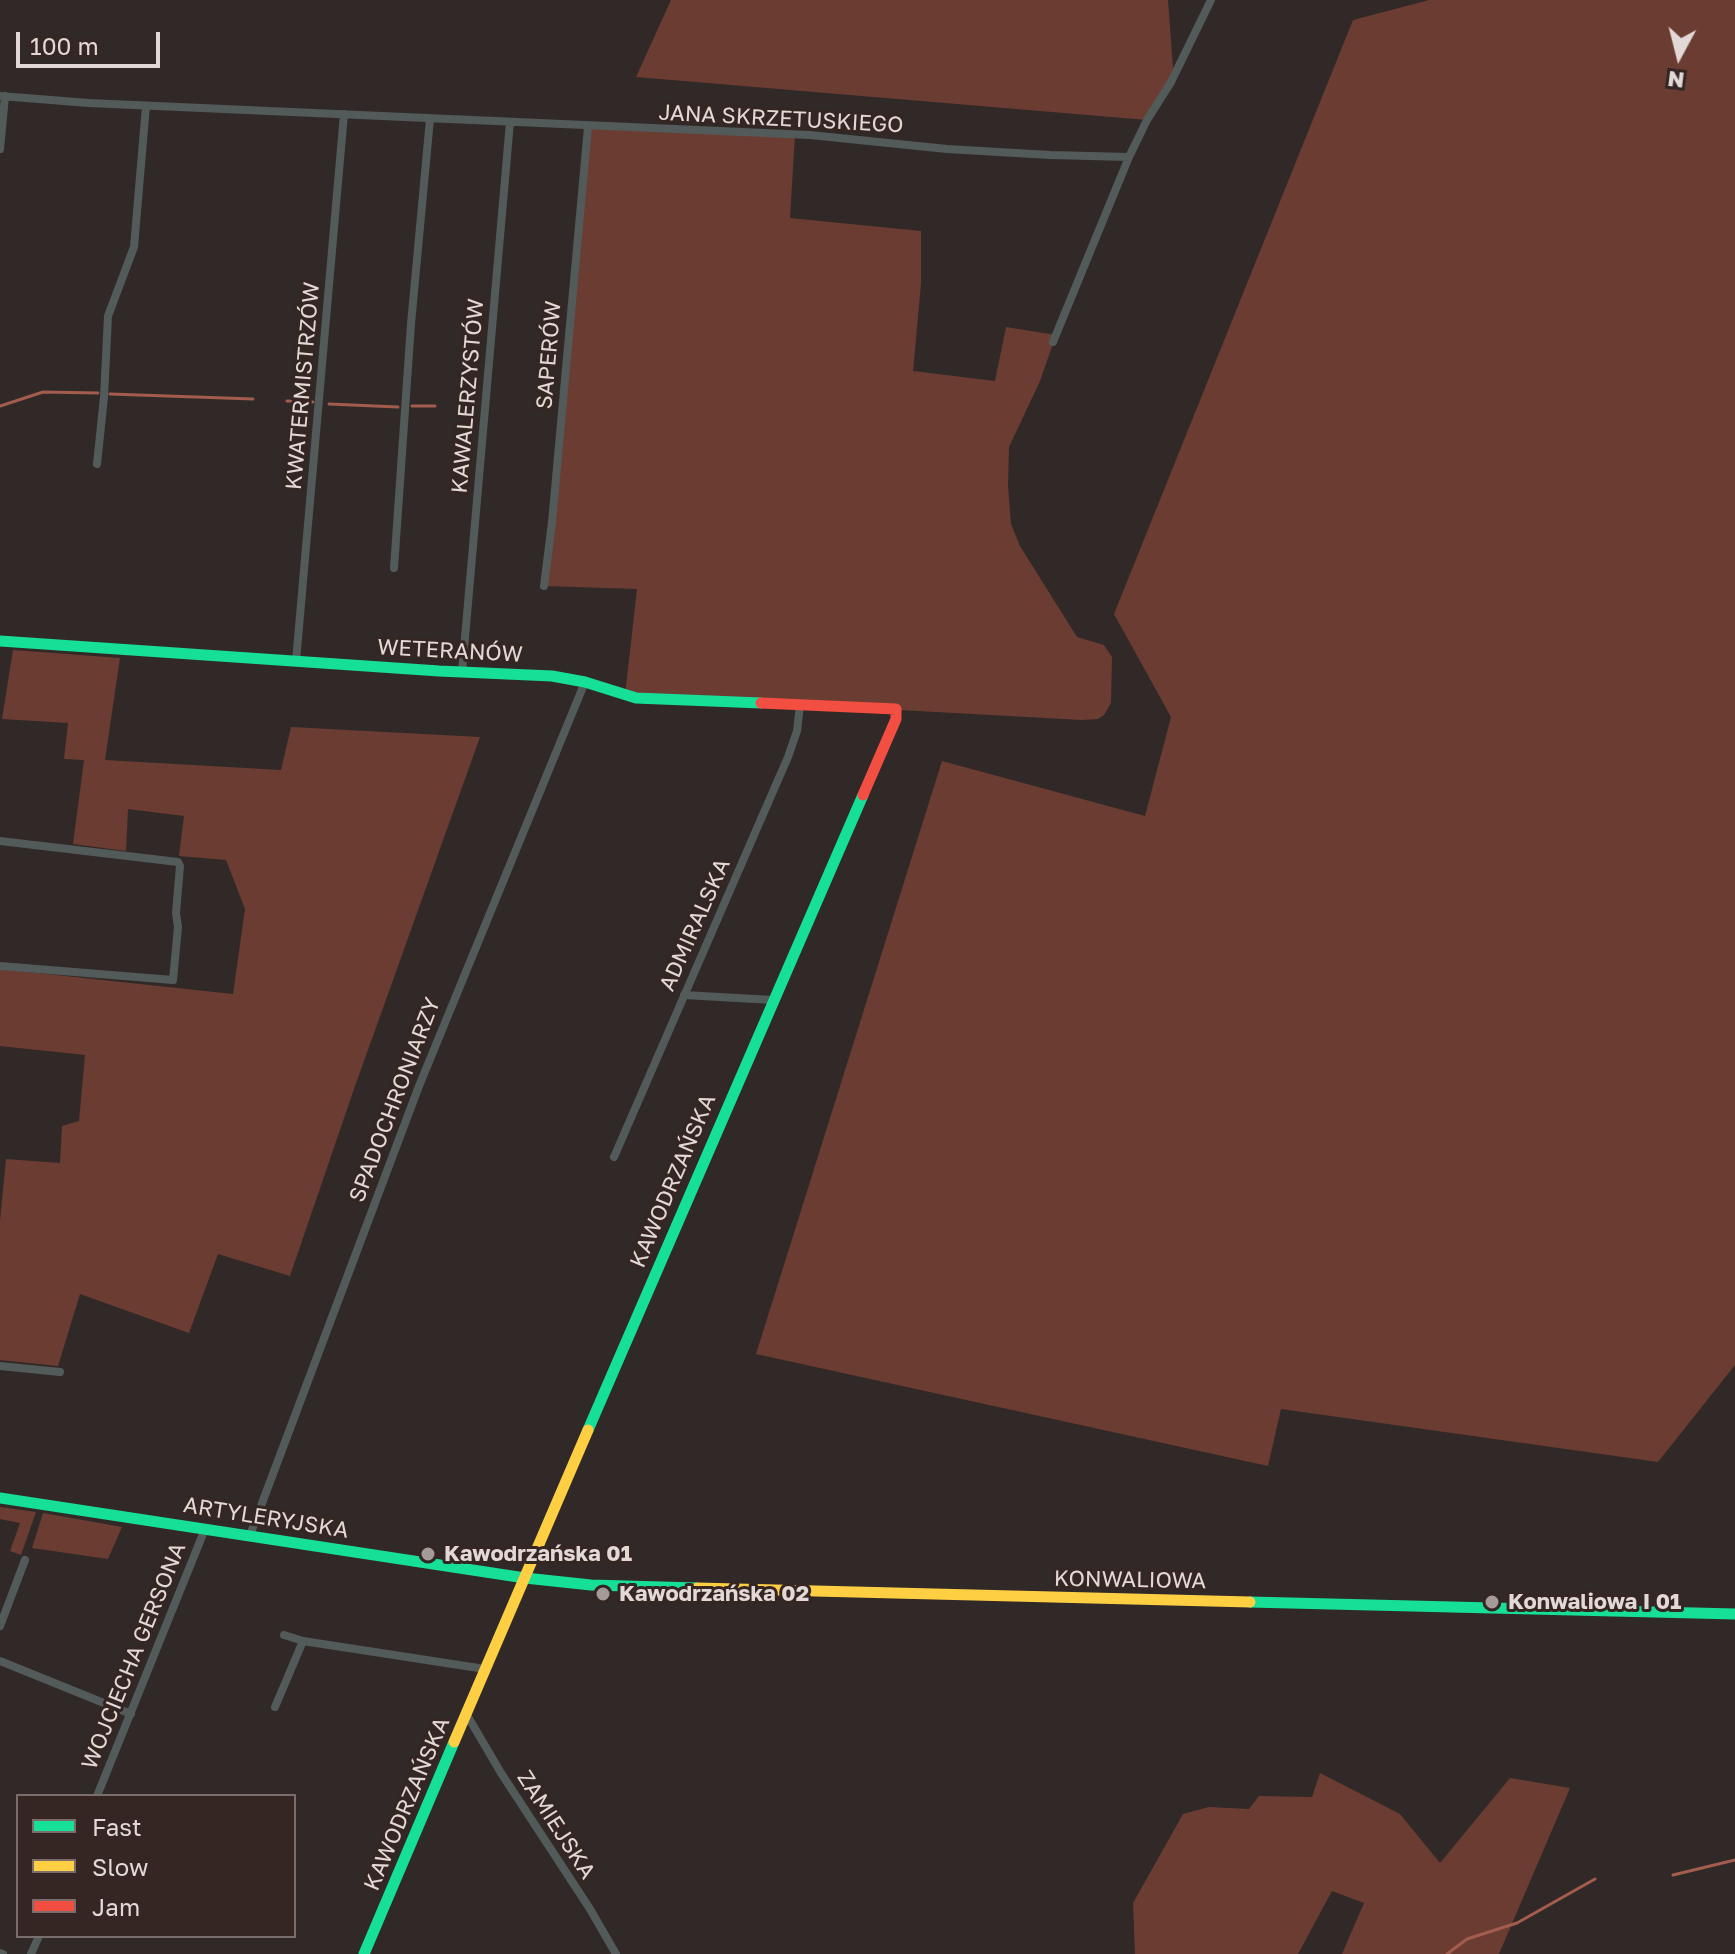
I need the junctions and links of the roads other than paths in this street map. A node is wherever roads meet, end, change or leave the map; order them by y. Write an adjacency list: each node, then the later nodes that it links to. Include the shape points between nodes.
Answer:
1 (1211, 0): 9 (street)
2 (3, 96): 3 (street, JANA SKRZETUSKIEGO); 8 (street)
3 (146, 106): 4 (street, JANA SKRZETUSKIEGO); 11 (street, via 134,247 108,316)
4 (344, 114): 5 (street, JANA SKRZETUSKIEGO); 15 (street, KWATERMISTRZÓW)
5 (430, 119): 6 (street, JANA SKRZETUSKIEGO); 12 (street)
6 (510, 122): 7 (street, JANA SKRZETUSKIEGO); 16 (street, KAWALERZYSTÓW)
7 (588, 127): 9 (street, JANA SKRZETUSKIEGO, via 810,135 970,151); 13 (street, SAPERÓW)
8 (0, 149)
9 (1129, 157): 10 (street)
10 (1053, 342)
11 (97, 464)
12 (394, 568)
13 (544, 586)
14 (0, 641): 15 (street, WETERANÓW)
15 (296, 661): 16 (street, WETERANÓW)
16 (462, 672): 17 (street, WETERANÓW)
17 (585, 682): 18 (street, WETERANÓW, via 636,698); 29 (street, SPADOCHRONIARZY, via 419,1086)
18 (800, 705): 19 (street, WETERANÓW); 22 (street, ADMIRALSKA, via 788,757)
19 (896, 709): 23 (street, KAWODRZAŃSKA)
20 (0, 841): 21 (street, via 180,866 173,980)
21 (0, 966)
22 (684, 995): 23 (street); 24 (street, ADMIRALSKA)
23 (773, 1000): 31 (street, KAWODRZAŃSKA)
24 (614, 1157)
25 (0, 1366): 26 (street)
26 (60, 1372)
27 (0, 1498): 28 (street, ARTYLERYJSKA)
28 (205, 1529): 29 (street, ARTYLERYJSKA); 39 (street, WOJCIECHA GERSONA)
29 (250, 1535): 31 (street, ARTYLERYJSKA)
30 (25, 1560): 33 (street)
31 (525, 1578): 32 (street, KONWALIOWA, via 643,1588); 37 (street, KAWODRZAŃSKA)
32 (1735, 1614)
33 (0, 1626)
34 (284, 1635): 35 (street)
35 (303, 1641): 37 (street); 38 (street)
36 (0, 1661): 39 (street)
37 (485, 1669): 40 (street, KAWODRZAŃSKA)
38 (275, 1707)
39 (131, 1714): 41 (street, WOJCIECHA GERSONA)
40 (467, 1715): 42 (street, KAWODRZAŃSKA); 43 (street, ZAMIEJSKA)
41 (98, 1794)
42 (364, 1954)
43 (616, 1954)

